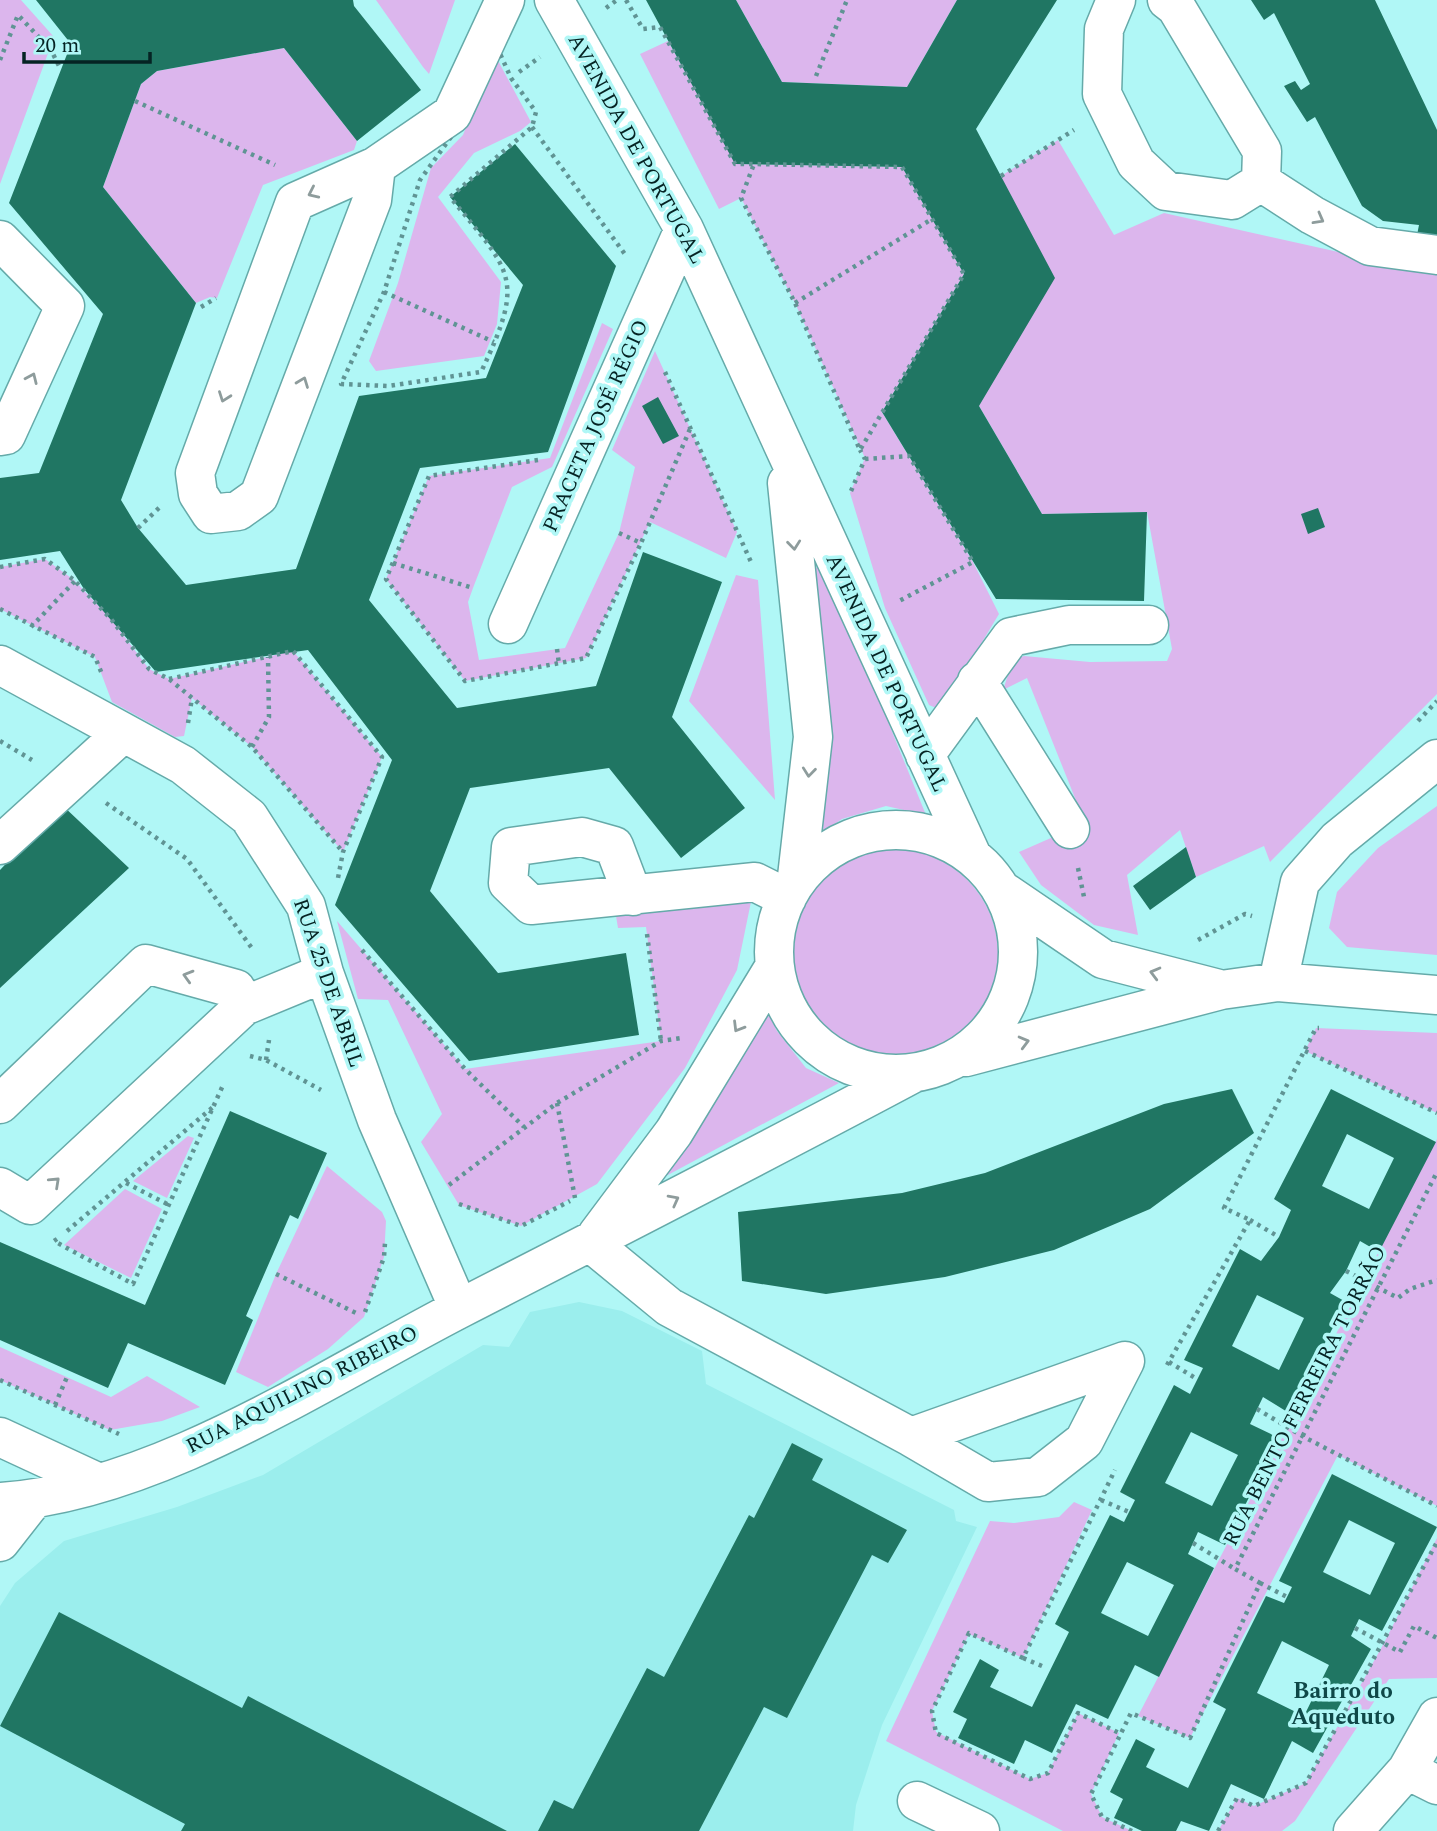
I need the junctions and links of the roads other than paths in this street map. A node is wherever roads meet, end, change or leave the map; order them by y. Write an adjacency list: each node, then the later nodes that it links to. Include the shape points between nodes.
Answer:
1 (505, 0): 5 (street, via 452,114)
2 (554, 0): 7 (street, AVENIDA DE PORTUGAL)
3 (1116, 0): 6 (street, via 1104,29 1102,94 1136,163 1166,191 1232,200)
4 (1167, 0): 6 (street, via 1176,7 1262,151)
5 (376, 166): 5 (street, one-way to 5, via 295,202 195,473 198,494 211,514 238,511 259,496 372,200)
6 (1261, 182): 9 (street, one-way to 9, via 1370,246)
7 (684, 229): 11 (street, AVENIDA DE PORTUGAL); 12 (street, PRACETA JOSÉ RÉGIO)
8 (0, 240): 10 (street, one-way to 8, via 6,435 65,306)
9 (1437, 255)
10 (0, 436)
11 (784, 453): 17 (street, AVENIDA DE PORTUGAL); 22 (street, AVENIDA DE PORTUGAL, one-way to 22, via 813,737)
12 (508, 624)
13 (1149, 625): 15 (street, via 1069,625 1011,637)
14 (0, 665): 16 (street, RUA 25 DE ABRIL)
15 (978, 681): 17 (street); 19 (street)
16 (123, 733): 20 (street); 26 (street, RUA 25 DE ABRIL, via 183,765 248,817 306,906)
17 (925, 755): 21 (street, AVENIDA DE PORTUGAL)
18 (1437, 759): 27 (street, via 1337,840 1300,882)
19 (1070, 830)
20 (0, 845)
21 (971, 854): 22 (street, via 927,833 879,830 834,845); 23 (street)
22 (792, 888): 24 (street, via 755,882); 25 (street, via 776,921)
23 (1003, 891): 28 (street, one-way to 23, via 1103,959); 31 (street, via 1018,936 1015,984 995,1027)
24 (639, 911)
25 (773, 968): 32 (street, via 788,1014 820,1051 864,1072); 35 (street, RUA AQUILINO RIBEIRO, one-way to 35, via 674,1132)
26 (324, 973): 30 (street); 36 (street, RUA 25 DE ABRIL, via 377,1120)
27 (1278, 982): 28 (street); 29 (street)
28 (1221, 990): 31 (street, one-way to 28)
29 (1437, 995)
30 (260, 1000): 33 (street, one-way to 33, via 146,964); 34 (street, one-way to 30, via 30,1205)
31 (958, 1059): 32 (street)
32 (912, 1074): 35 (street, RUA AQUILINO RIBEIRO, one-way to 32)
33 (0, 1104)
34 (0, 1187)
35 (591, 1242): 36 (street, RUA AQUILINO RIBEIRO); 38 (street, via 669,1307)
36 (459, 1309): 39 (street, RUA AQUILINO RIBEIRO, via 272,1410 142,1469)
37 (0, 1437): 39 (street)
38 (911, 1437): 38 (street, via 988,1482 1038,1478 1084,1441 1125,1361)
39 (97, 1482): 40 (street, RUA AQUILINO RIBEIRO)
40 (16, 1501): 41 (street)
41 (0, 1542)
42 (1437, 1717): 43 (street)
43 (1422, 1778): 46 (street)
44 (917, 1801): 45 (street)
45 (980, 1831)
46 (1353, 1831)

